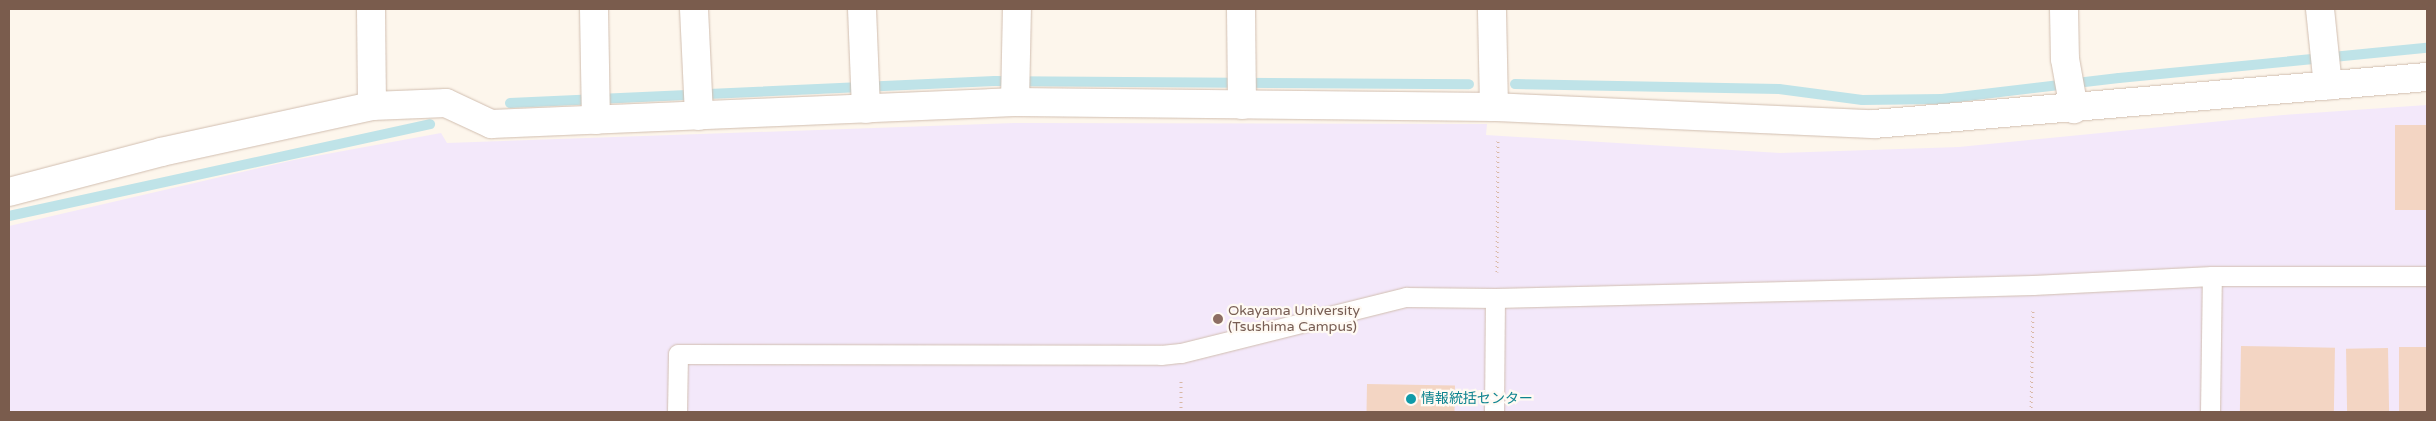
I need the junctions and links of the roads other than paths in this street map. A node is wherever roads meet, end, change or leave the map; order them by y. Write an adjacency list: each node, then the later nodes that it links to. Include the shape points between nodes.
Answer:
1 (371, 9): 17 (street)
2 (594, 9): 18 (street)
3 (694, 9): 16 (street)
4 (862, 9): 15 (street)
5 (1017, 9): 12 (street)
6 (1241, 9): 13 (street)
7 (1492, 9): 19 (street)
8 (2064, 9): 14 (street)
9 (2320, 9): 10 (street)
10 (2327, 67): 11 (street); 14 (street)
11 (2427, 77)
12 (1016, 89): 13 (street); 15 (street)
13 (1242, 90): 19 (street)
14 (2071, 92): 19 (street, via 1874,124)
15 (865, 94): 16 (street)
16 (699, 103): 18 (street)
17 (372, 106): 18 (street, via 446,103 491,124); 20 (street, via 161,152)
18 (596, 106)
19 (1497, 107)
20 (9, 192)
21 (2212, 276): 22 (lane); 23 (lane, via 2034,285); 26 (lane)
22 (2427, 276)
23 (1495, 298): 24 (lane, via 1406,297 1182,353 678,354); 25 (lane)
24 (678, 412)
25 (1494, 412)
26 (2210, 412)

